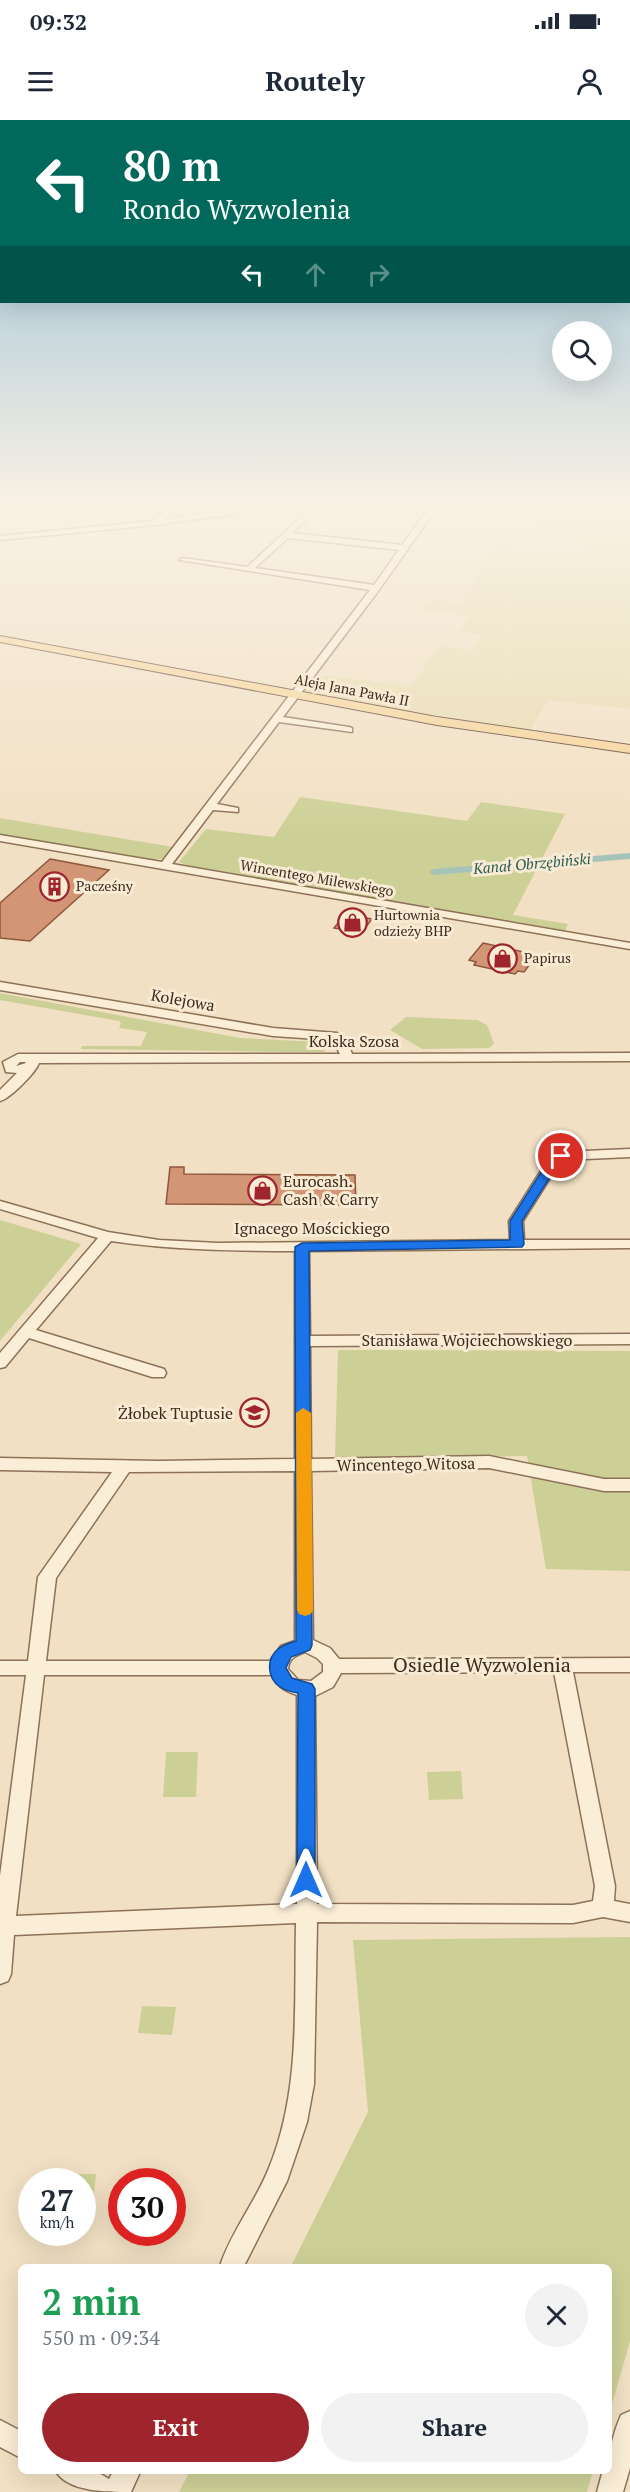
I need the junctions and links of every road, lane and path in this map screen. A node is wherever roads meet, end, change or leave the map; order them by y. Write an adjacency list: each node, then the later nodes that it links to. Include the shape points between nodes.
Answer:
1 (357, 613): 3 (street)
2 (0, 639): 3 (main road, Aleja Jana Pawła II)
3 (294, 695): 4 (street); 6 (main road, Aleja Jana Pawła II)
4 (275, 719): 5 (street); 7 (street)
5 (350, 730)
6 (630, 749)
7 (251, 751): 8 (street); 9 (street)
8 (268, 753)
9 (210, 806): 10 (street); 12 (street)
10 (234, 810)
11 (0, 838): 12 (street, Wincentego Milewskiego)
12 (164, 867): 13 (street, Wincentego Milewskiego)
13 (630, 946)
14 (0, 986): 17 (street, Kolejowa, via 273,1032 337,1037 343,1042)
15 (0, 1056): 18 (street, Kolska Szosa)
16 (630, 1057): 17 (street, Kolska Szosa)
17 (347, 1058): 18 (street, Kolska Szosa, via 79,1058)
18 (18, 1065): 19 (street, via 21,1078)
19 (3, 1095)
20 (630, 1153): 23 (street, via 561,1156 554,1161 516,1221)
21 (0, 1205): 22 (street, Ignacego Mościckiego)
22 (106, 1236): 25 (street, Ignacego Mościckiego, via 159,1244); 26 (street)
23 (517, 1244): 24 (street, Ignacego Mościckiego); 25 (street, Ignacego Mościckiego)
24 (630, 1244)
25 (302, 1247): 28 (street)
26 (27, 1332): 29 (street); 30 (street)
27 (630, 1339): 28 (street, Stanisława Wojciechowskiego)
28 (303, 1341): 32 (street)
29 (0, 1363)
30 (158, 1373)
31 (0, 1464): 33 (street, Wincentego Witosa)
32 (304, 1466): 33 (street, Wincentego Witosa); 34 (street, Wincentego Witosa, via 489,1462 604,1485); 35 (street)
33 (124, 1467): 40 (street, via 47,1577)
34 (630, 1485)
35 (304, 1645): 38 (street, via 324,1651); 41 (street, via 285,1652)
36 (562, 1665): 37 (street, Osiedle Wyzwolenia); 38 (street, Osiedle Wyzwolenia); 43 (street, via 605,1886)
37 (630, 1665)
38 (333, 1666): 42 (street, via 326,1682)
39 (0, 1668): 40 (street)
40 (36, 1668): 41 (street); 46 (street)
41 (278, 1668): 42 (street, via 286,1683)
42 (306, 1689): 44 (street)
43 (603, 1908): 44 (street, via 573,1914); 45 (street)
44 (307, 1912): 46 (street); 48 (street, via 303,2084 296,2122 279,2173)
45 (630, 1913)
46 (4, 1926): 47 (street)
47 (0, 1974)
48 (233, 2264)
49 (630, 2424): 56 (street)
50 (0, 2433): 51 (street)
51 (18, 2443)
52 (75, 2474): 54 (street)
53 (126, 2474): 55 (street)
54 (106, 2492)
55 (117, 2492)
56 (610, 2492)

